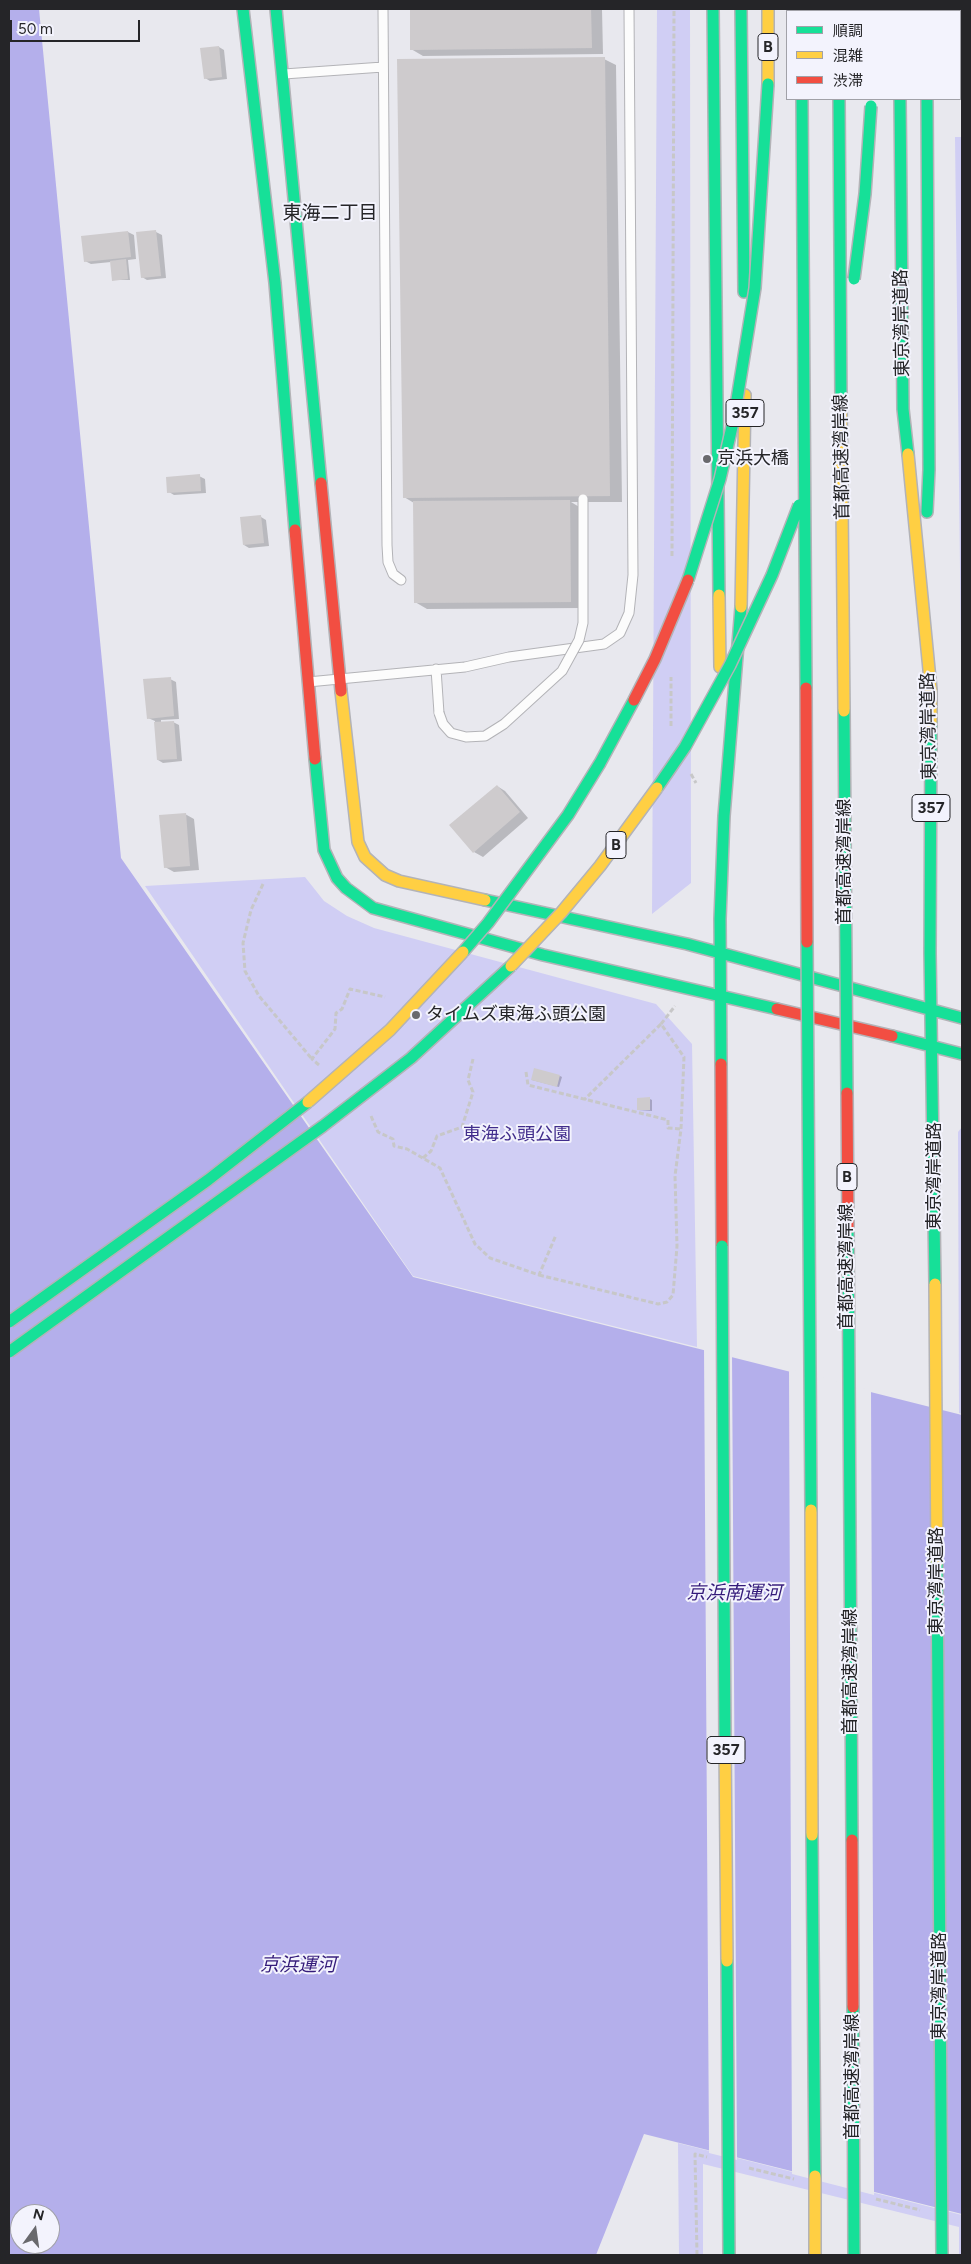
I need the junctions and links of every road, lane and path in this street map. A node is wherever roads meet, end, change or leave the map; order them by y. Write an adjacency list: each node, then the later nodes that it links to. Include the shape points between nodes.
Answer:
1 (244, 9): 25 (main road, via 275,283)
2 (276, 9): 10 (main road)
3 (383, 9): 9 (lane)
4 (629, 9): 23 (lane, via 633,576 629,613 620,633 604,644)
5 (674, 9): 19 (path)
6 (714, 9): 29 (main road, 357, via 718,569)
7 (741, 9): 29 (main road, 357, via 745,451 741,602)
8 (768, 9): 50 (main road, B, bridge, via 761,224 754,298 734,418 701,543 680,601 652,667 600,763 531,867 488,922 390,1030 305,1105)
9 (383, 67): 10 (lane); 20 (lane, via 388,562 393,574)
10 (282, 74): 24 (main road)
11 (802, 100): 55 (main road, 首都高速湾岸線, bridge)
12 (839, 100): 56 (main road, 首都高速湾岸線 / B, bridge)
13 (871, 100): 16 (main road, bridge, via 865,194 853,291)
14 (900, 100): 21 (main road, 東京湾岸道路 / 357, via 903,408)
15 (927, 100): 21 (main road, 357, via 929,470)
16 (828, 409)
17 (816, 454): 51 (main road, B, bridge, via 772,575 730,665 685,747 618,843 561,913 511,966 411,1058 323,1126)
18 (583, 498): 23 (lane, bridge, via 583,623 579,640 562,671 504,724 484,736 466,737 451,733 443,724 439,713)
19 (672, 557)
20 (401, 580)
21 (921, 604): 35 (main road, 東京湾岸道路 / 357, via 931,690)
22 (671, 667): 26 (path)
23 (436, 669): 24 (lane)
24 (340, 680): 25 (lane); 31 (main road, via 358,842 365,857 385,875 399,881)
25 (307, 682): 32 (main road, via 324,850 336,878 346,888 373,908 401,917 543,955)
26 (670, 736)
27 (688, 768): 28 (path)
28 (696, 783)
29 (724, 816): 31 (main road, 357)
30 (263, 884): 41 (path, via 251,910 243,943 245,971 259,996)
31 (720, 952): 32 (main road, 357); 35 (main road)
32 (720, 996): 38 (main road); 54 (main road, 357, bridge)
33 (385, 997): 41 (path, via 350,989 342,1009 336,1014 335,1029)
34 (676, 1004): 37 (path)
35 (932, 1011): 36 (main road); 38 (main road, 東京湾岸道路 / 357)
36 (962, 1018)
37 (662, 1024): 44 (path); 46 (path, via 684,1057)
38 (932, 1045): 39 (main road); 57 (main road, 東京湾岸道路 / 357, bridge)
39 (962, 1054)
40 (473, 1058): 47 (path, via 468,1080 473,1092 462,1127 437,1136 431,1151)
41 (312, 1059): 42 (path)
42 (325, 1070)
43 (526, 1072): 44 (path, via 528,1085)
44 (584, 1100): 46 (path, via 668,1120 668,1128)
45 (369, 1110): 47 (path, via 378,1132 393,1139 394,1146)
46 (681, 1129): 49 (path, via 675,1176 677,1246 673,1295 667,1302 658,1304)
47 (423, 1158): 49 (path, via 440,1168 475,1244 490,1258)
48 (556, 1235): 49 (path)
49 (539, 1275)
50 (9, 1322)
51 (9, 1352)
52 (697, 2240): 53 (path)
53 (698, 2255)
54 (729, 2255)
55 (815, 2255)
56 (854, 2255)
57 (942, 2255)

